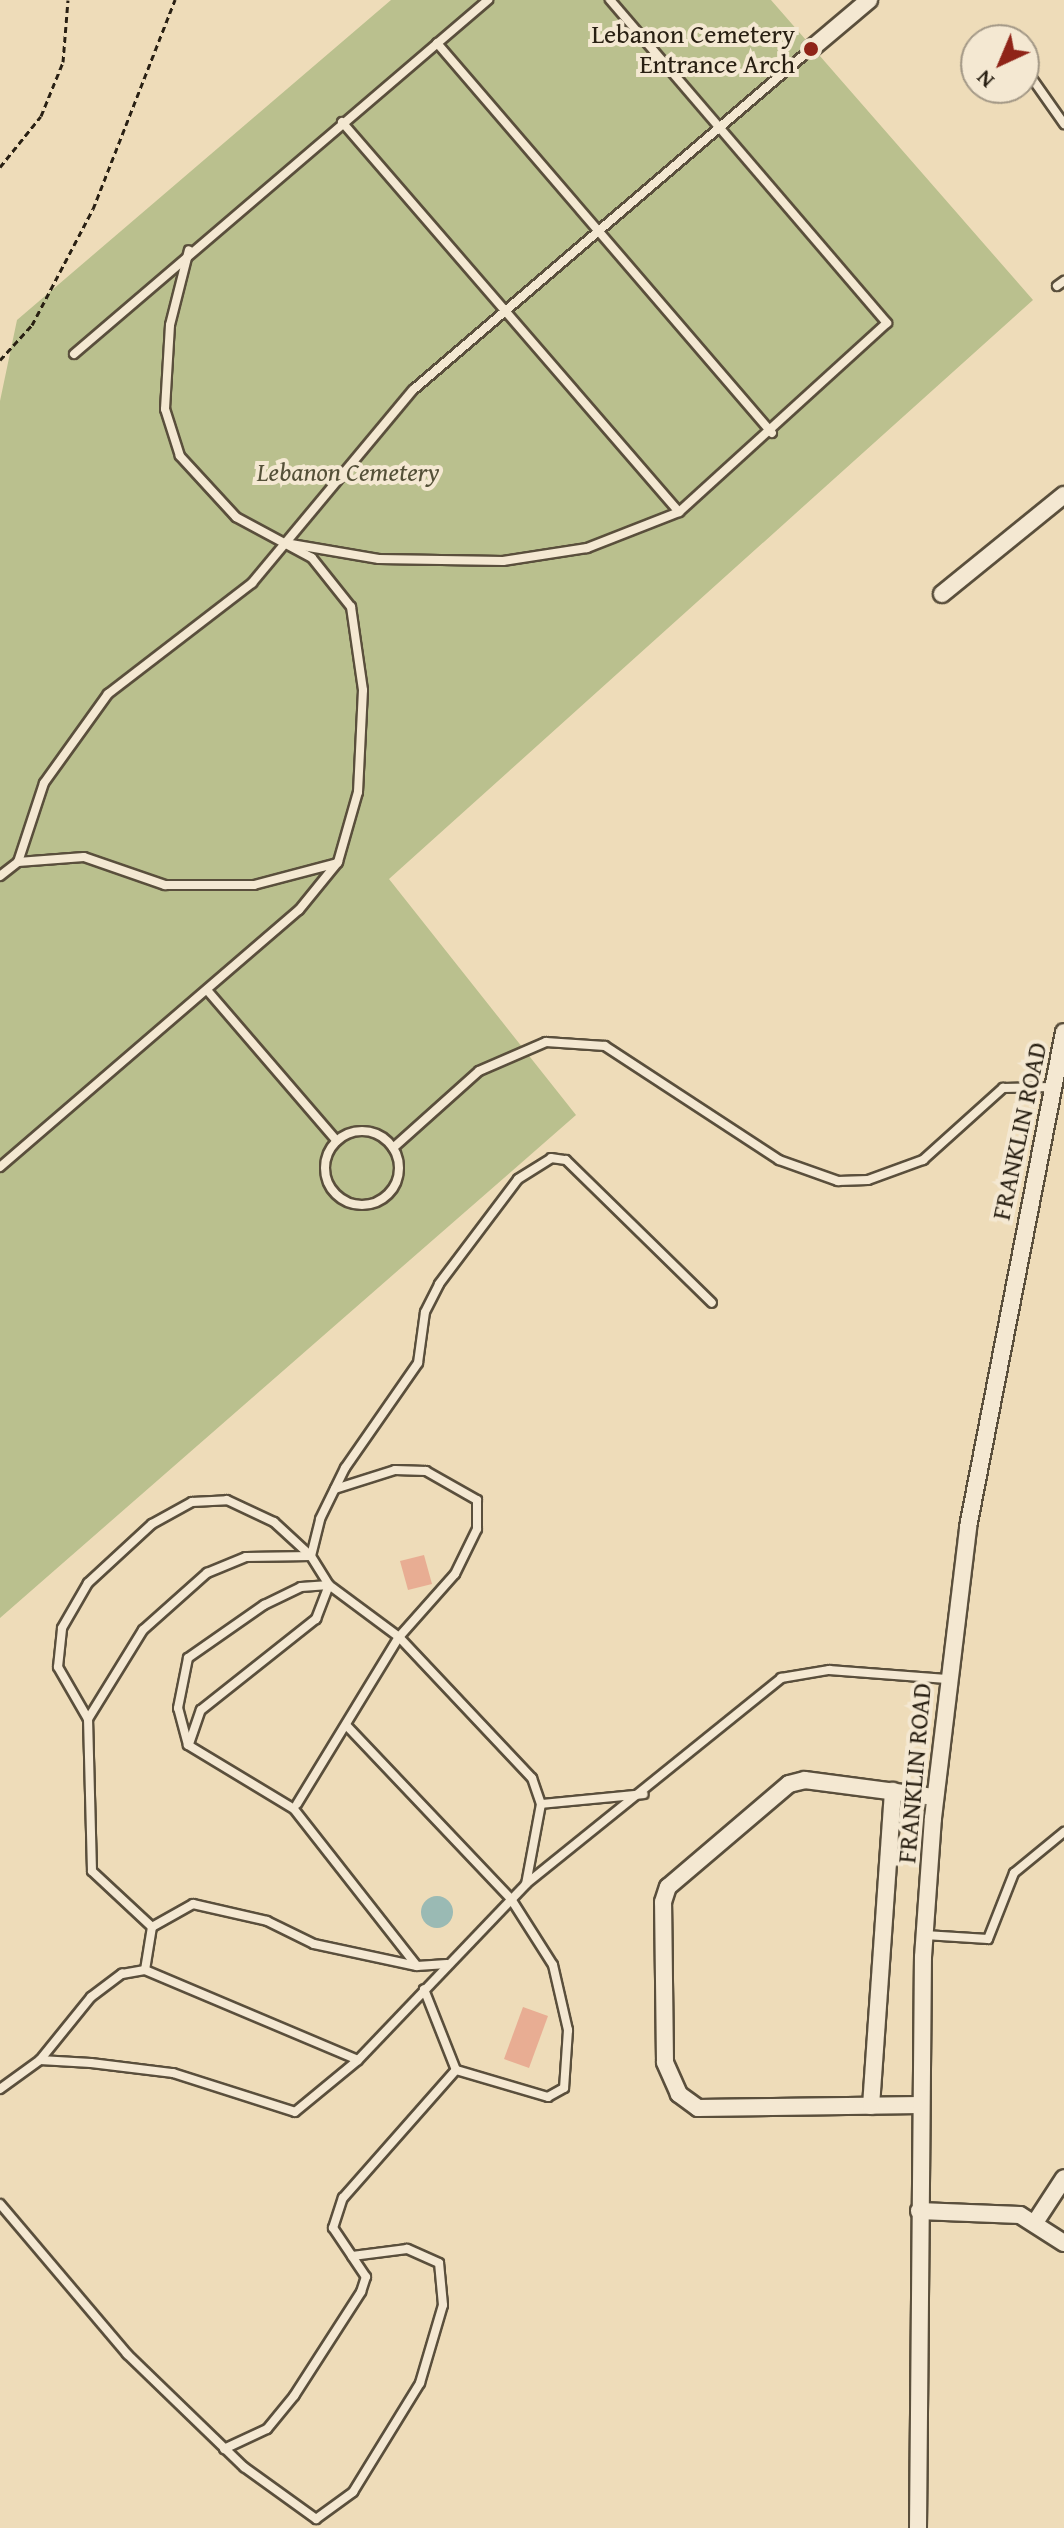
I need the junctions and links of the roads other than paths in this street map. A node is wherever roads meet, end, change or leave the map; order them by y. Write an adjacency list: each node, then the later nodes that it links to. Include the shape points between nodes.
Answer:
1 (488, 0): 4 (lane)
2 (610, 0): 9 (lane)
3 (869, 0): 5 (street)
4 (437, 43): 7 (lane); 10 (lane)
5 (811, 49): 9 (lane)
6 (1040, 90): 8 (lane)
7 (342, 122): 11 (lane); 12 (lane)
8 (1064, 124)
9 (721, 127): 10 (lane); 14 (lane, via 887,323)
10 (603, 228): 12 (lane); 14 (lane)
11 (189, 250): 13 (lane); 17 (lane, via 170,325 165,409 180,456 236,517)
12 (507, 310): 16 (lane); 17 (lane, via 413,390)
13 (74, 354)
14 (772, 433): 16 (lane)
15 (1064, 495): 18 (street)
16 (679, 512): 17 (lane, via 587,548 503,561 379,559)
17 (283, 542): 19 (lane, via 252,583 108,694 44,783); 20 (lane, via 312,558 351,607 363,690 360,763)
18 (942, 594)
19 (18, 862): 20 (lane, via 84,857 165,885 239,885); 21 (lane)
20 (338, 862): 22 (lane, via 299,910)
21 (0, 876)
22 (207, 990): 25 (lane); 27 (lane)
23 (1064, 1032): 24 (street, FRANKLIN ROAD)
24 (1051, 1087): 26 (lane, via 1003,1088 923,1160 868,1180 838,1181 779,1160 605,1046 546,1042 479,1071); 33 (street, FRANKLIN ROAD, via 991,1389)
25 (337, 1141): 26 (lane, via 372,1133); 26 (lane, via 326,1176 335,1193 357,1205 395,1186)
26 (393, 1148)
27 (0, 1167)
28 (712, 1303): 29 (lane, via 566,1160 551,1158 499,1199 439,1284 425,1312 418,1363)
29 (335, 1489): 30 (lane); 32 (lane, via 395,1470 426,1471 477,1500 477,1529 455,1574)
30 (311, 1556): 31 (lane); 34 (lane, via 246,1557 207,1573 143,1630); 34 (lane, via 274,1522 227,1500 192,1502 152,1524 88,1583 62,1628 58,1667)
31 (329, 1585): 32 (lane); 36 (lane, via 316,1619 288,1648 201,1710); 36 (lane, via 301,1587 264,1605 188,1658 178,1708)
32 (399, 1637): 35 (lane); 41 (lane, via 532,1778)
33 (947, 1679): 38 (lane, via 829,1670 781,1678); 39 (street, FRANKLIN ROAD)
34 (88, 1719): 45 (lane, via 92,1871)
35 (347, 1726): 40 (lane); 44 (lane)
36 (188, 1745): 48 (lane, via 294,1809)
37 (893, 1791): 39 (street); 56 (street); 56 (street, via 789,1784 668,1887 663,1902 665,2062 679,2094 698,2108)
38 (644, 1794): 41 (lane); 43 (lane)
39 (935, 1797): 46 (street, FRANKLIN ROAD)
40 (297, 1804)
41 (541, 1804): 43 (lane)
42 (1064, 1832): 46 (lane, via 1014,1873 988,1939)
43 (526, 1884): 44 (lane)
44 (511, 1899): 47 (lane); 53 (lane, via 553,1965 568,2030 564,2088 548,2097)
45 (152, 1927): 48 (lane, via 193,1904 267,1921 314,1944); 49 (lane)
46 (925, 1935): 55 (street, FRANKLIN ROAD)
47 (448, 1964): 48 (lane); 50 (lane)
48 (417, 1966)
49 (145, 1970): 51 (lane, via 122,1974 91,1997); 52 (lane)
50 (424, 1989): 52 (lane); 53 (lane)
51 (40, 2060): 52 (lane, via 173,2073 295,2112); 54 (lane)
52 (358, 2060)
53 (456, 2070): 62 (lane, via 343,2198 333,2228)
54 (0, 2089)
55 (921, 2105): 56 (street); 59 (street, FRANKLIN ROAD)
56 (871, 2106)
57 (1064, 2178): 60 (street)
58 (0, 2204): 63 (lane, via 127,2354)
59 (919, 2211): 60 (street, via 1005,2212); 64 (street, FRANKLIN ROAD)
60 (1036, 2221): 61 (street)
61 (1064, 2243)
62 (352, 2256): 63 (lane, via 366,2277 361,2292 294,2396 267,2429); 63 (lane, via 407,2249 439,2263 443,2305 420,2383 353,2492 316,2519)
63 (224, 2449)
64 (918, 2528)

